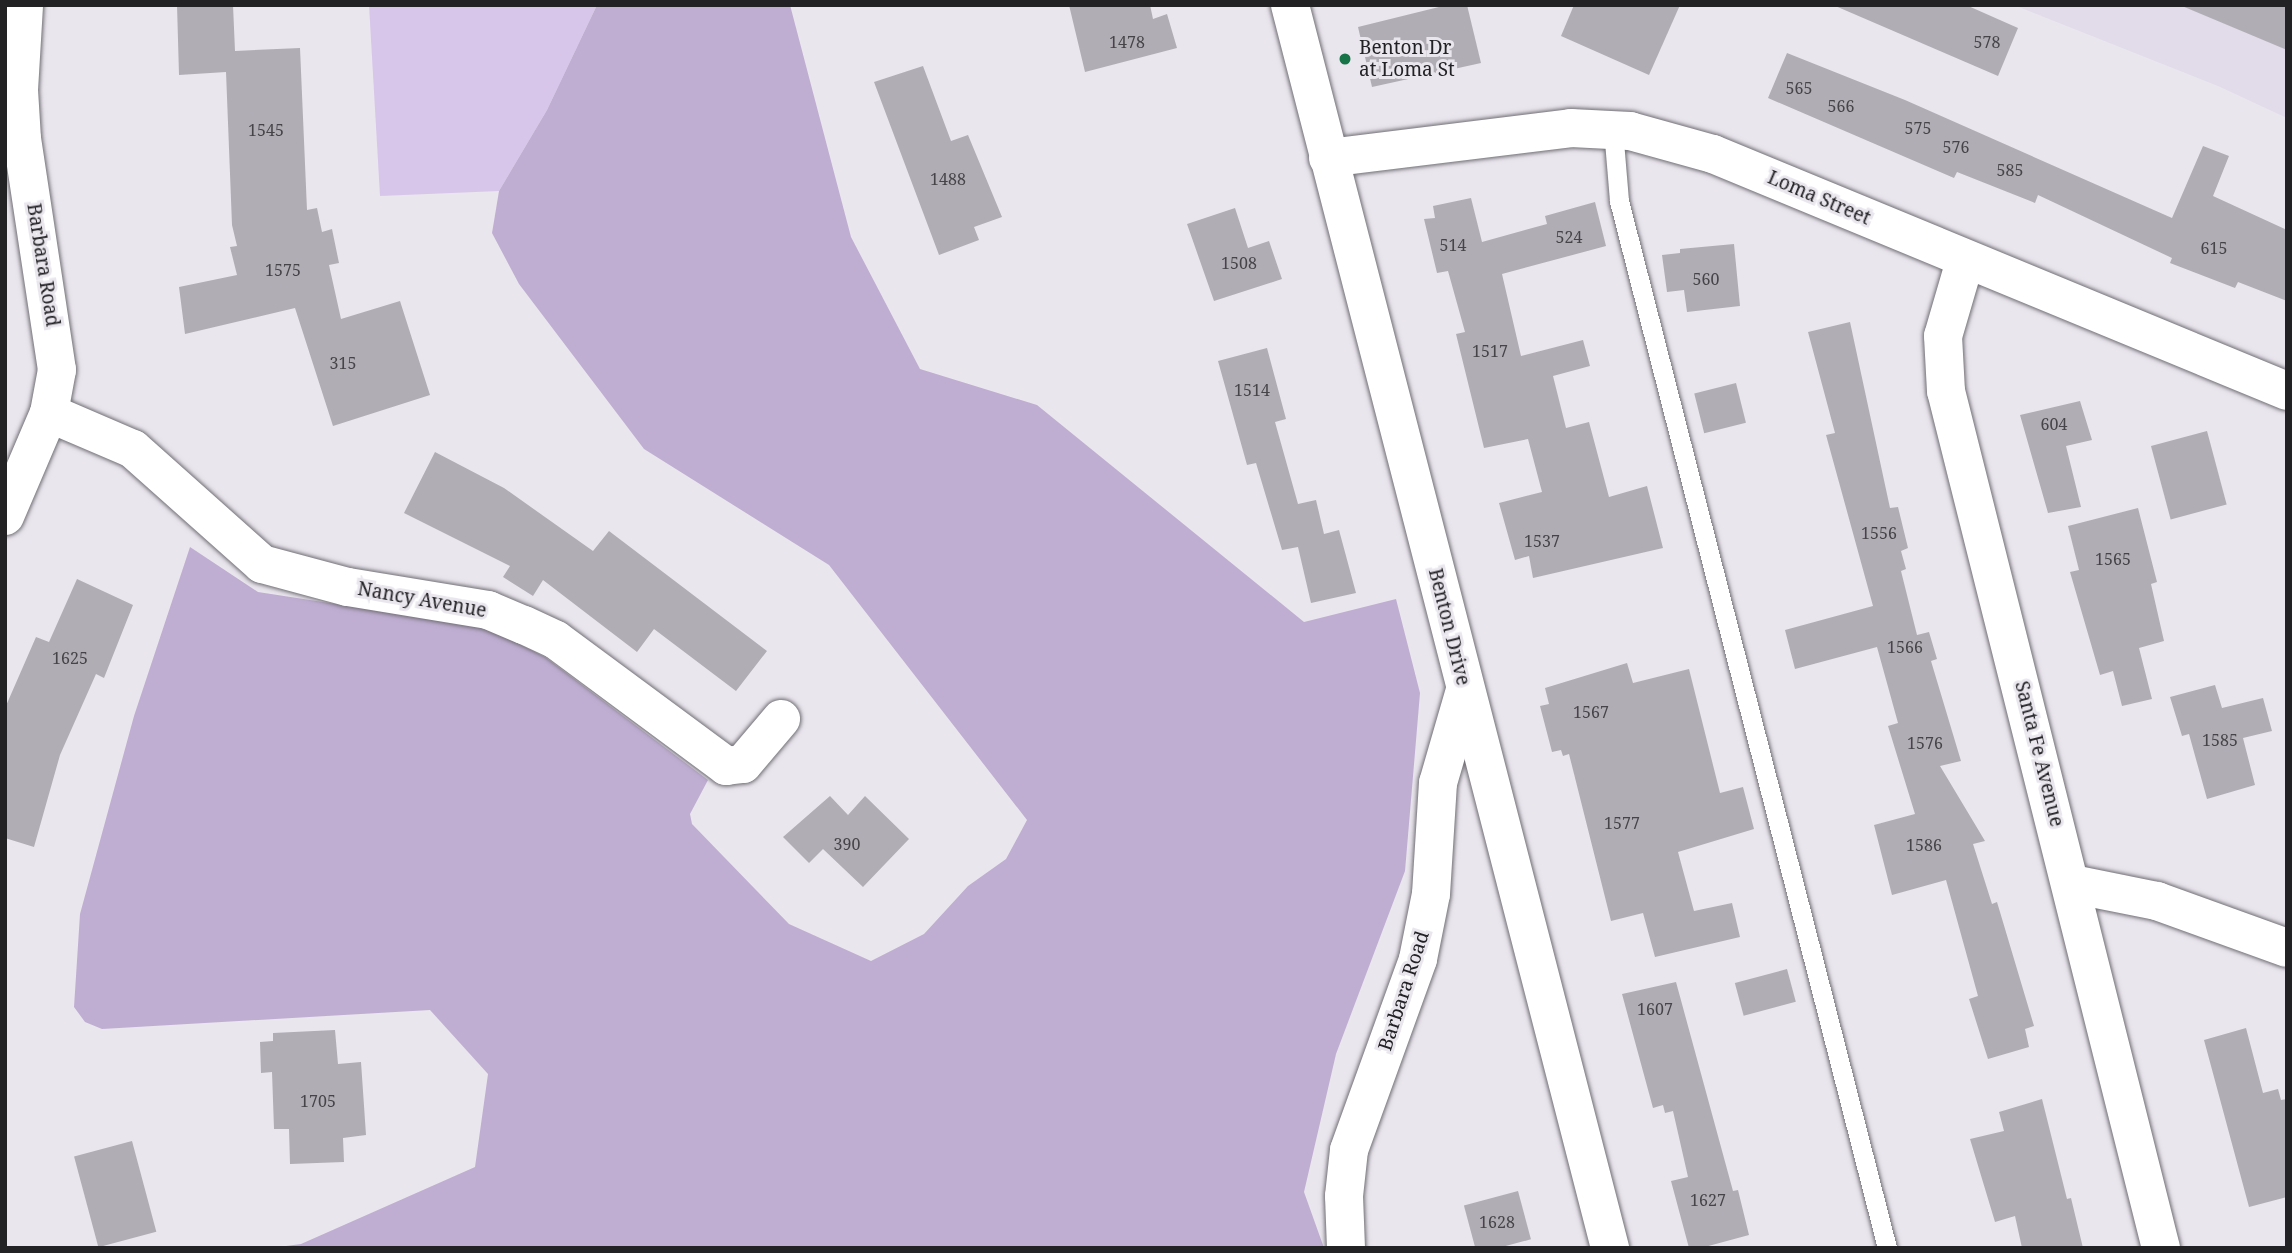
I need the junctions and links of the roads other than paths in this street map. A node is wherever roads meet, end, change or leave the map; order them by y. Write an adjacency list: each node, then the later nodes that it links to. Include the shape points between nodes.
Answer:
1 (24, 5): 7 (street, Barbara Road, via 19,90 22,139 58,351)
2 (1290, 5): 4 (street, Benton Drive)
3 (1613, 129): 4 (street, Loma Street, via 1571,128); 5 (street, Loma Street, via 1713,154); 15 (lane, via 1623,215)
4 (1328, 158): 9 (street, Benton Drive)
5 (1965, 261): 6 (street, Loma Street); 11 (street, Santa Fe Avenue, via 1943,336 1946,391)
6 (2287, 391)
7 (49, 413): 8 (street, Barbara Road); 10 (street, Nancy Avenue, via 133,449 262,564 348,587 488,610 524,625 556,640 726,766 743,764)
8 (5, 516)
9 (1465, 690): 13 (street, Barbara Road, via 1438,783 1431,894 1418,959 1349,1150); 14 (street, Benton Drive)
10 (781, 719)
11 (2072, 884): 12 (street, via 2157,901); 16 (street, Santa Fe Avenue)
12 (2287, 948)
13 (1346, 1248)
14 (1609, 1248)
15 (1887, 1248)
16 (2161, 1248)

